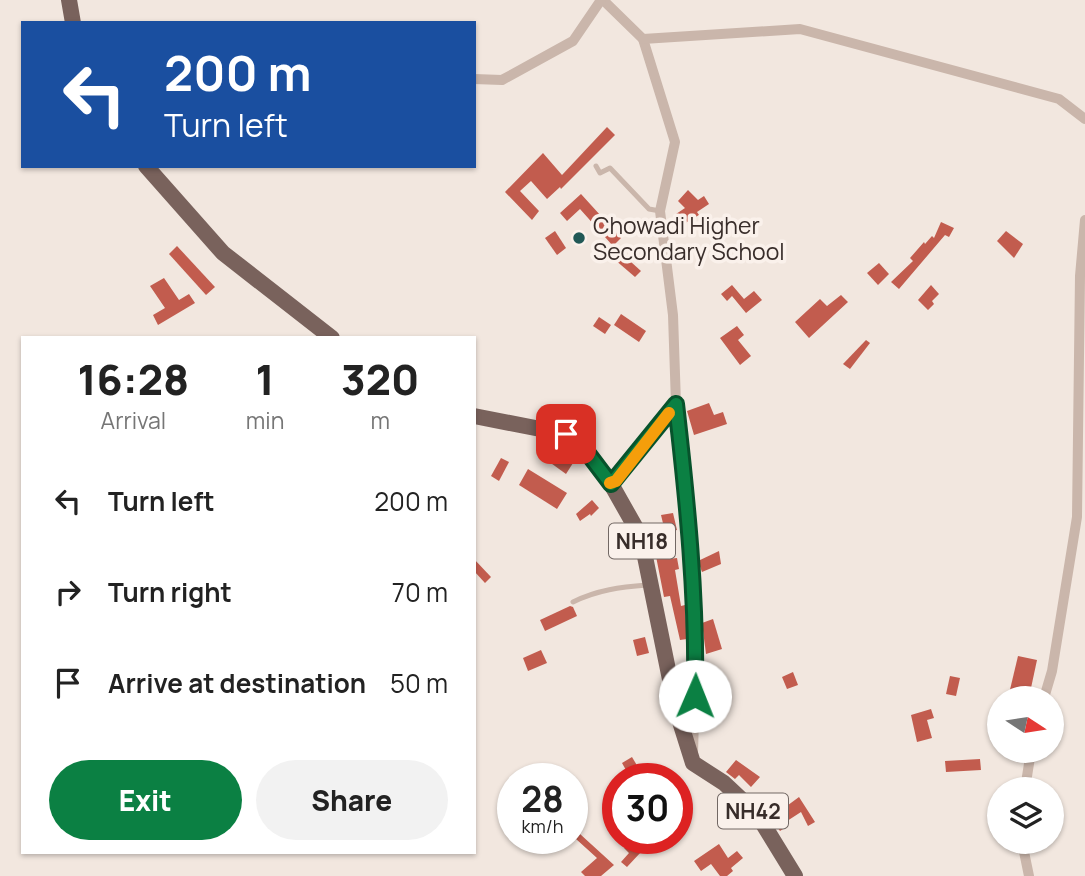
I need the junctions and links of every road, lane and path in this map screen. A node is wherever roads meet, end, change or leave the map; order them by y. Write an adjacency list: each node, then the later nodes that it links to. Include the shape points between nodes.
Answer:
1 (69, 0): 3 (main road)
2 (602, 0): 4 (street); 5 (street, via 573,41 502,80)
3 (73, 21)
4 (643, 39): 6 (street, via 800,29 1059,99); 9 (street, via 675,142)
5 (476, 79)
6 (1085, 119)
7 (596, 166): 9 (lane, via 600,173 610,167 649,209)
8 (148, 168): 11 (main road, via 223,253)
9 (660, 211): 12 (street, via 673,316)
10 (1085, 220): 17 (street, via 1077,517)
11 (329, 336)
12 (676, 404): 14 (street); 18 (street, via 696,651)
13 (476, 416): 14 (main road, NH18, via 577,439)
14 (611, 484): 15 (main road, NH18, via 641,537)
15 (650, 583): 16 (lane, via 592,593); 18 (main road, NH18, via 676,709)
16 (573, 602)
17 (1048, 686)
18 (693, 763): 20 (main road, NH42, via 724,783 757,814)
19 (1024, 854): 21 (street)
20 (795, 876)
21 (1029, 876)

